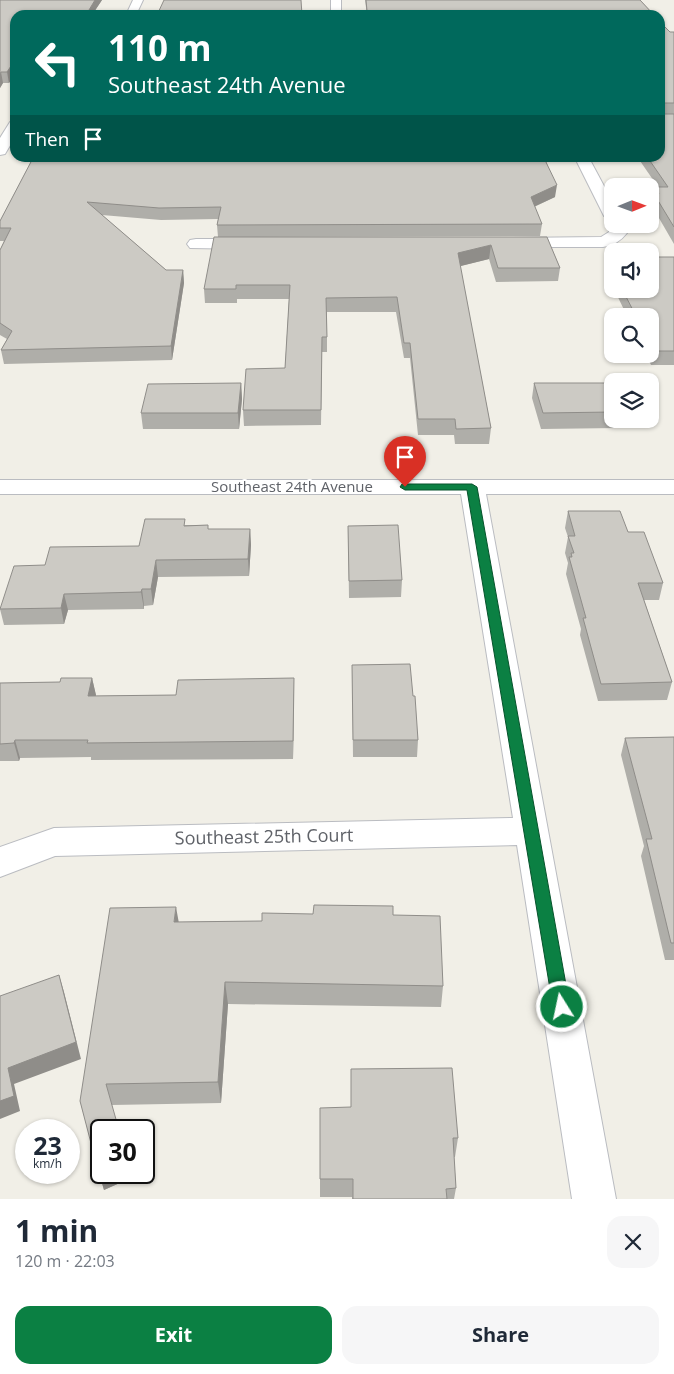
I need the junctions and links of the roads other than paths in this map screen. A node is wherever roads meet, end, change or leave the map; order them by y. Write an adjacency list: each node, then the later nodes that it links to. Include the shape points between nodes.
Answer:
1 (10, 134): 2 (street)
2 (0, 151)
3 (584, 162): 4 (street)
4 (604, 201)
5 (618, 233): 6 (street, via 603,242)
6 (499, 243)
7 (196, 244): 8 (street)
8 (264, 244)
9 (0, 487): 10 (street, Southeast 24th Avenue)
10 (472, 487): 11 (street, Southeast 24th Avenue); 12 (street)
11 (674, 487)
12 (532, 831): 13 (street, Southeast 25th Court, via 54,842); 14 (street)
13 (0, 862)
14 (594, 1199)

